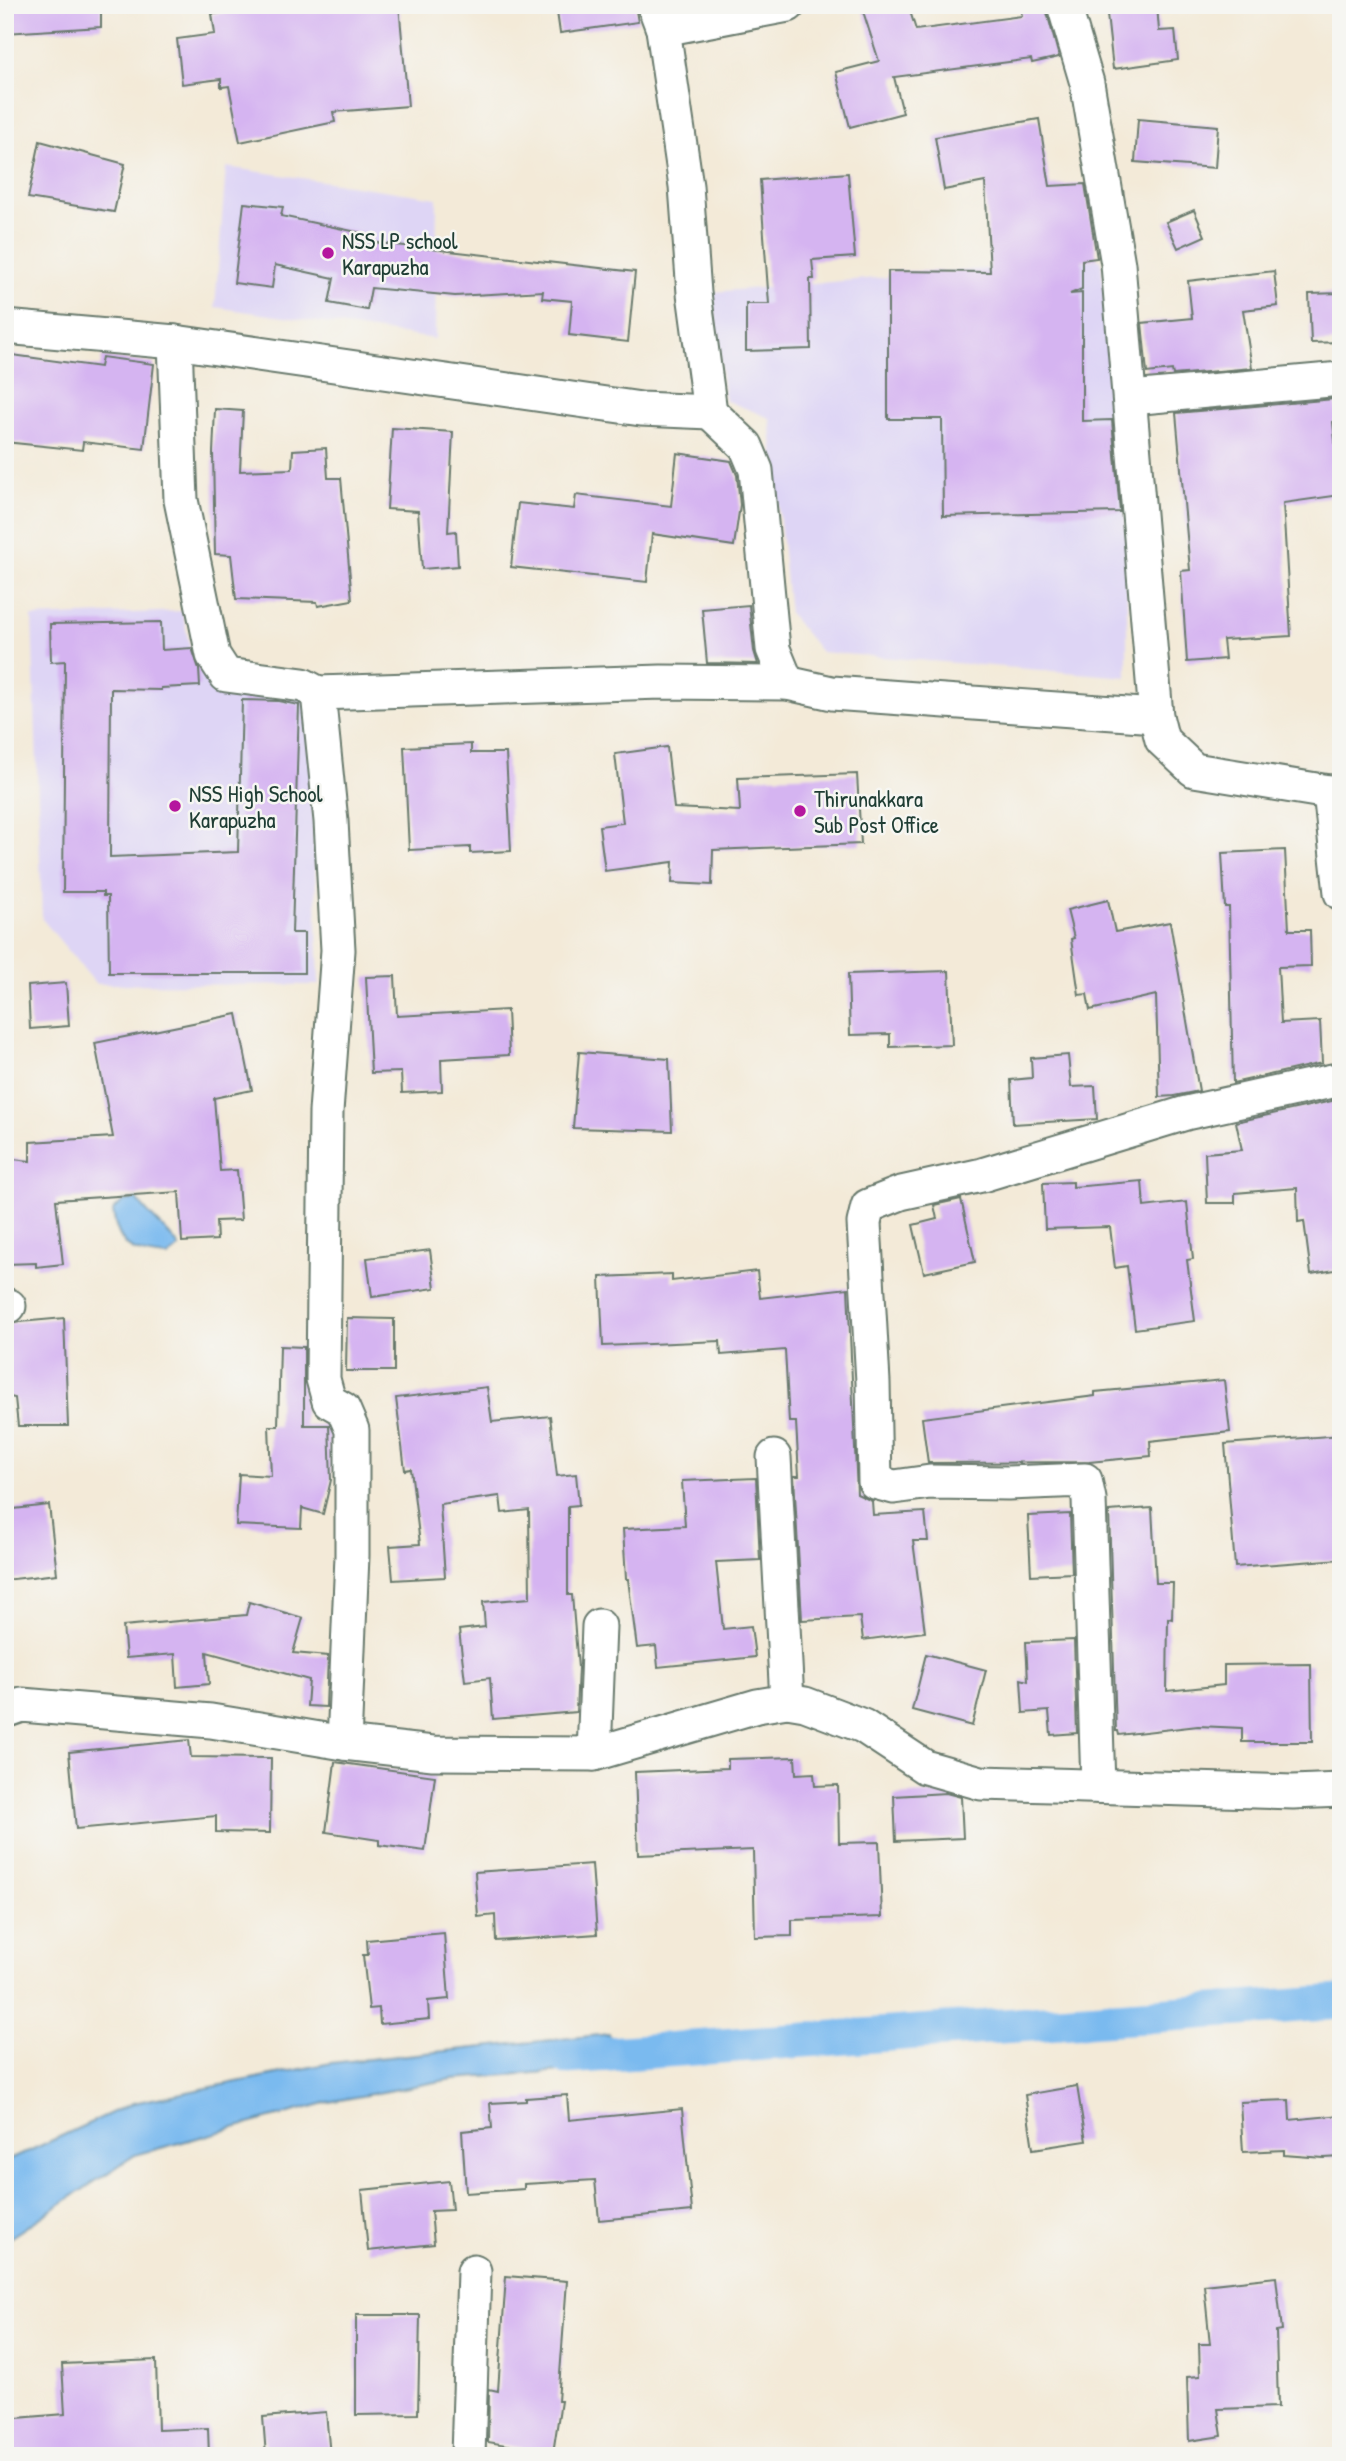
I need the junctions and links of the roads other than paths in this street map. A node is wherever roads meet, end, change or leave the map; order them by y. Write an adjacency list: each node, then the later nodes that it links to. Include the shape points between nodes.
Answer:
1 (788, 5): 3 (street)
2 (1064, 5): 7 (street, via 1087,83 1118,264)
3 (659, 17): 8 (street, via 686,186)
4 (5, 327): 5 (street)
5 (175, 342): 8 (street, via 641,409); 10 (street, via 181,500 213,654 226,675 303,685)
6 (1341, 379): 7 (street)
7 (1131, 398): 11 (street)
8 (710, 412): 9 (street, via 746,446 756,470 773,649)
9 (787, 683): 10 (street, via 661,682); 11 (street, via 832,693)
10 (318, 693): 19 (street, via 338,950 326,1112 323,1379 328,1401 343,1409 352,1430)
11 (1156, 716): 12 (street, via 1162,740 1194,770)
12 (1335, 793): 13 (street)
13 (1341, 893)
14 (1341, 1079): 21 (street, via 1186,1113 868,1206 864,1223 875,1482 894,1487 930,1482 1085,1480)
15 (774, 1457): 17 (street)
16 (599, 1626): 20 (street)
17 (787, 1701): 20 (street); 21 (street, via 863,1726 925,1767 981,1783)
18 (5, 1711): 19 (street, via 22,1705 211,1721)
19 (344, 1742): 20 (street, via 432,1753)
20 (594, 1754)
21 (1098, 1786): 22 (street, via 1293,1793)
22 (1341, 1790)
23 (474, 2271): 24 (street)
24 (468, 2456)

